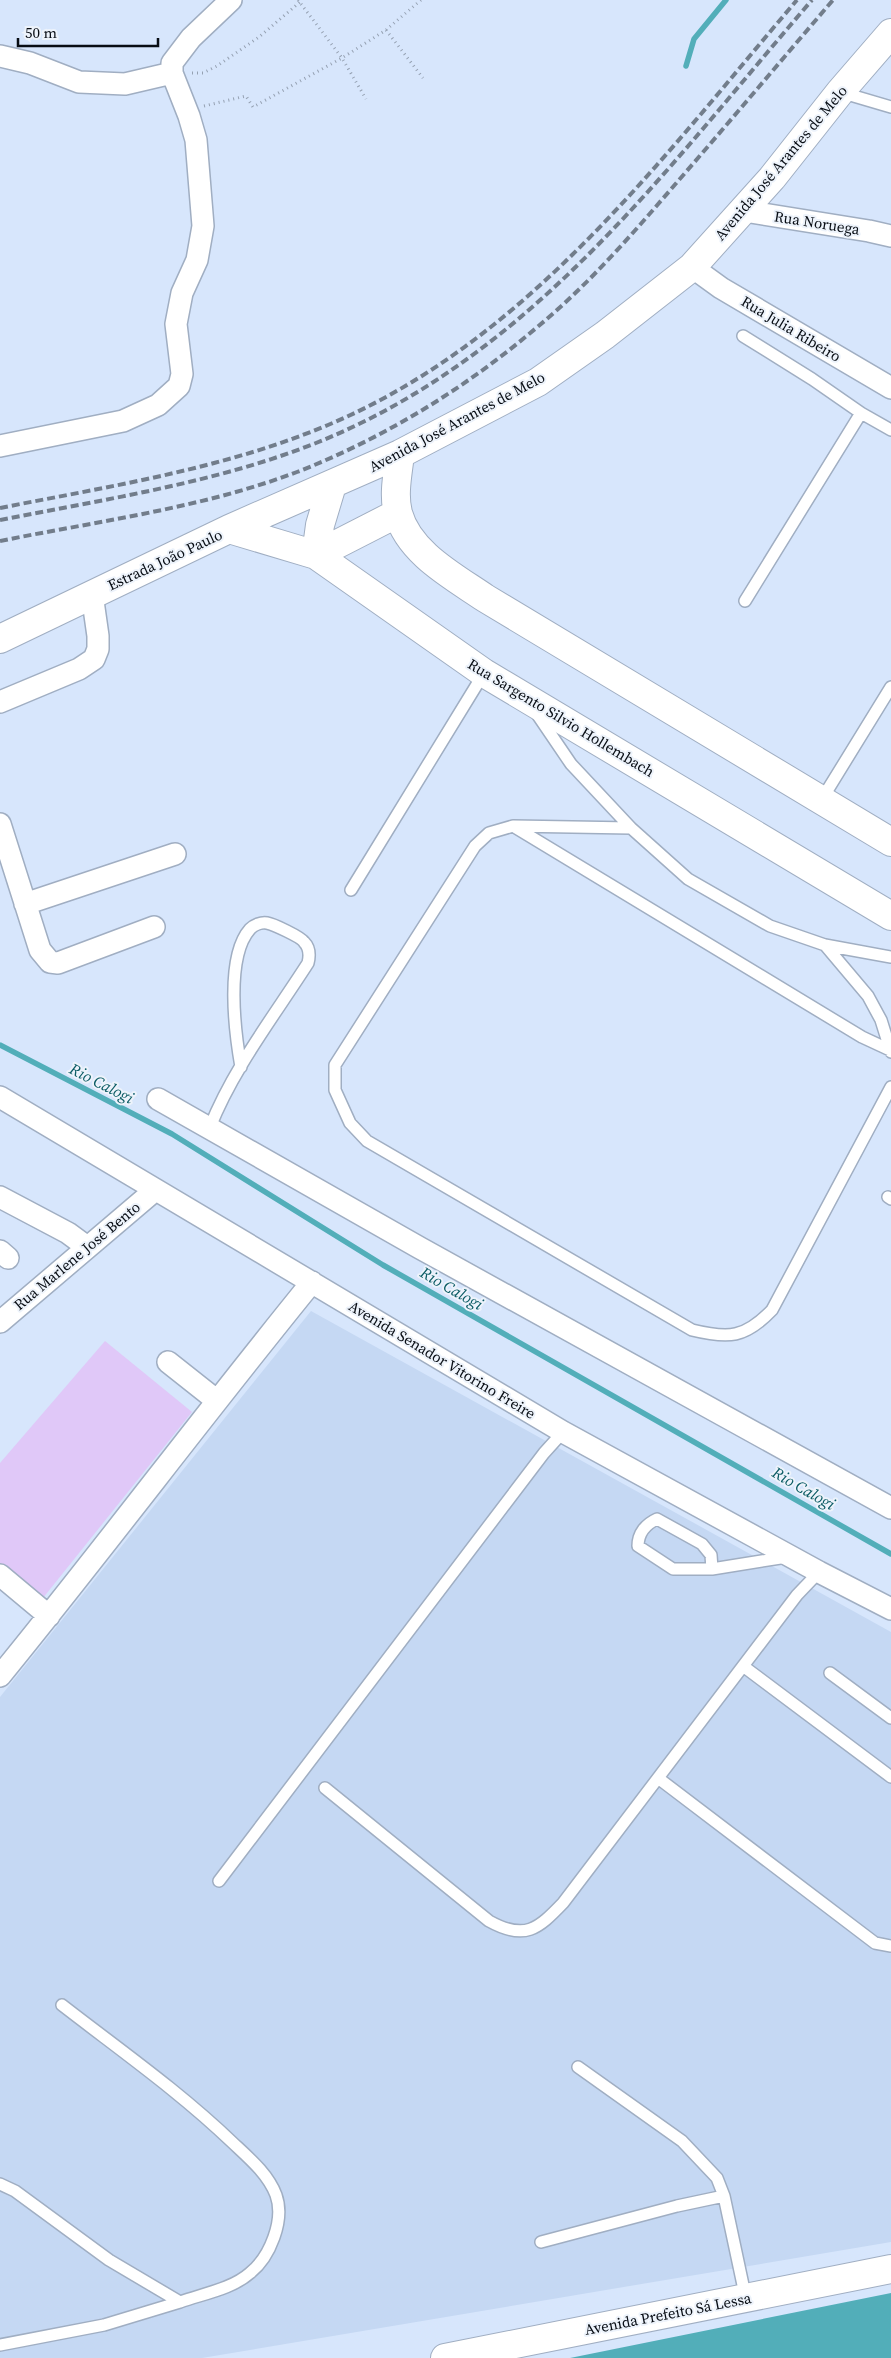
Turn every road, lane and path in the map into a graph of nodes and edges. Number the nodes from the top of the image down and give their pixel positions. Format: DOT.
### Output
graph roads {
  1 [pos="231,0"];
  2 [pos="421,0"];
  3 [pos="299,1"];
  4 [pos="386,30"];
  5 [pos="891,33"];
  6 [pos="0,56"];
  7 [pos="342,58"];
  8 [pos="172,73"];
  9 [pos="423,78"];
  10 [pos="840,92"];
  11 [pos="366,99"];
  12 [pos="891,107"];
  13 [pos="187,110"];
  14 [pos="744,211"];
  15 [pos="891,236"];
  16 [pos="692,266"];
  17 [pos="743,336"];
  18 [pos="891,388"];
  19 [pos="861,413"];
  20 [pos="891,430"];
  21 [pos="0,446"];
  22 [pos="400,454"];
  23 [pos="332,485"];
  24 [pos="398,513"];
  25 [pos="229,529"];
  26 [pos="316,555"];
  27 [pos="92,594"];
  28 [pos="745,601"];
  29 [pos="0,639"];
  30 [pos="484,673"];
  31 [pos="891,687"];
  32 [pos="526,698"];
  33 [pos="0,702"];
  34 [pos="822,799"];
  35 [pos="0,824"];
  36 [pos="513,826"];
  37 [pos="631,828"];
  38 [pos="891,842"];
  39 [pos="175,854"];
  40 [pos="351,890"];
  41 [pos="25,904"];
  42 [pos="891,916"];
  43 [pos="154,927"];
  44 [pos="825,945"];
  45 [pos="891,957"];
  46 [pos="890,1051"];
  47 [pos="241,1067"];
  48 [pos="891,1087"];
  49 [pos="0,1097"];
  50 [pos="158,1099"];
  51 [pos="210,1128"];
  52 [pos="154,1191"];
  53 [pos="0,1197"];
  54 [pos="87,1247"];
  55 [pos="312,1282"];
  56 [pos="0,1322"];
  57 [pos="168,1362"];
  58 [pos="216,1400"];
  59 [pos="563,1432"];
  60 [pos="891,1508"];
  61 [pos="790,1556"];
  62 [pos="712,1569"];
  63 [pos="819,1572"];
  64 [pos="0,1575"];
  65 [pos="891,1609"];
  66 [pos="49,1616"];
  67 [pos="743,1666"];
  68 [pos="830,1673"];
  69 [pos="0,1676"];
  70 [pos="891,1718"];
  71 [pos="891,1777"];
  72 [pos="658,1778"];
  73 [pos="325,1788"];
  74 [pos="219,1881"];
  75 [pos="891,1946"];
  76 [pos="62,2005"];
  77 [pos="578,2067"];
  78 [pos="0,2184"];
  79 [pos="724,2196"];
  80 [pos="541,2242"];
  81 [pos="891,2269"];
  82 [pos="746,2299"];
  83 [pos="180,2302"];
  84 [pos="0,2346"];
  85 [pos="445,2358"];
  1 -- 8 [label="street"];
  2 -- 4 [label="path"];
  3 -- 7 [label="path"];
  3 -- 8 [label="path"];
  4 -- 7 [label="path"];
  4 -- 9 [label="path"];
  5 -- 10 [label="main road, Avenida José Arantes de Melo"];
  6 -- 8 [label="street"];
  7 -- 11 [label="path"];
  7 -- 13 [label="path"];
  8 -- 13 [label="street"];
  10 -- 12 [label="lane"];
  10 -- 14 [label="main road, Avenida José Arantes de Melo"];
  13 -- 21 [label="street"];
  14 -- 15 [label="street, Rua Noruega"];
  14 -- 16 [label="main road, Avenida José Arantes de Melo"];
  16 -- 18 [label="street, Rua Julia Ribeiro"];
  16 -- 22 [label="main road, Avenida José Arantes de Melo"];
  17 -- 19 [label="lane"];
  19 -- 20 [label="lane"];
  19 -- 28 [label="lane"];
  22 -- 23 [label="main road, Avenida José Arantes de Melo"];
  22 -- 24 [label="main road"];
  23 -- 25 [label="main road, Estrada João Paulo"];
  23 -- 26 [label="main road"];
  24 -- 26 [label="main road"];
  24 -- 34 [label="main road"];
  25 -- 26 [label="main road, Rua Sargento Silvio Hollembach"];
  25 -- 27 [label="main road, Estrada João Paulo"];
  26 -- 30 [label="main road, Rua Sargento Silvio Hollembach"];
  27 -- 29 [label="main road, Estrada João Paulo"];
  27 -- 33 [label="street"];
  30 -- 32 [label="main road, Rua Sargento Silvio Hollembach"];
  30 -- 40 [label="lane"];
  31 -- 34 [label="lane"];
  32 -- 37 [label="lane"];
  32 -- 42 [label="main road, Rua Sargento Silvio Hollembach"];
  34 -- 38 [label="main road"];
  35 -- 41 [label="street"];
  36 -- 37 [label="lane"];
  36 -- 46 [label="lane"];
  36 -- 48 [label="lane"];
  37 -- 44 [label="lane"];
  39 -- 41 [label="street"];
  41 -- 43 [label="street"];
  44 -- 45 [label="lane"];
  44 -- 46 [label="lane"];
  47 -- 47 [label="lane"];
  47 -- 51 [label="lane"];
  49 -- 52 [label="street, Avenida Senador Vitorino Freire"];
  50 -- 51 [label="street"];
  51 -- 60 [label="street"];
  52 -- 54 [label="street, Rua Marlene José Bento"];
  52 -- 55 [label="street, Avenida Senador Vitorino Freire"];
  53 -- 54 [label="street"];
  54 -- 56 [label="street, Rua Marlene José Bento"];
  55 -- 58 [label="street"];
  55 -- 59 [label="street, Avenida Senador Vitorino Freire"];
  57 -- 58 [label="street"];
  58 -- 66 [label="street"];
  59 -- 61 [label="street, Avenida Senador Vitorino Freire"];
  59 -- 74 [label="lane"];
  61 -- 62 [label="lane"];
  61 -- 63 [label="street, Avenida Senador Vitorino Freire"];
  62 -- 62 [label="lane"];
  63 -- 65 [label="street, Avenida Senador Vitorino Freire"];
  63 -- 67 [label="lane"];
  64 -- 66 [label="street"];
  66 -- 69 [label="street"];
  67 -- 71 [label="lane"];
  67 -- 72 [label="lane"];
  68 -- 70 [label="lane"];
  72 -- 73 [label="lane"];
  72 -- 75 [label="lane"];
  76 -- 83 [label="lane"];
  77 -- 79 [label="lane"];
  78 -- 83 [label="lane"];
  79 -- 80 [label="lane"];
  79 -- 82 [label="lane"];
  81 -- 82 [label="main road, Avenida Prefeito Sá Lessa"];
  82 -- 85 [label="main road, Avenida Prefeito Sá Lessa"];
  83 -- 84 [label="lane"];
}
